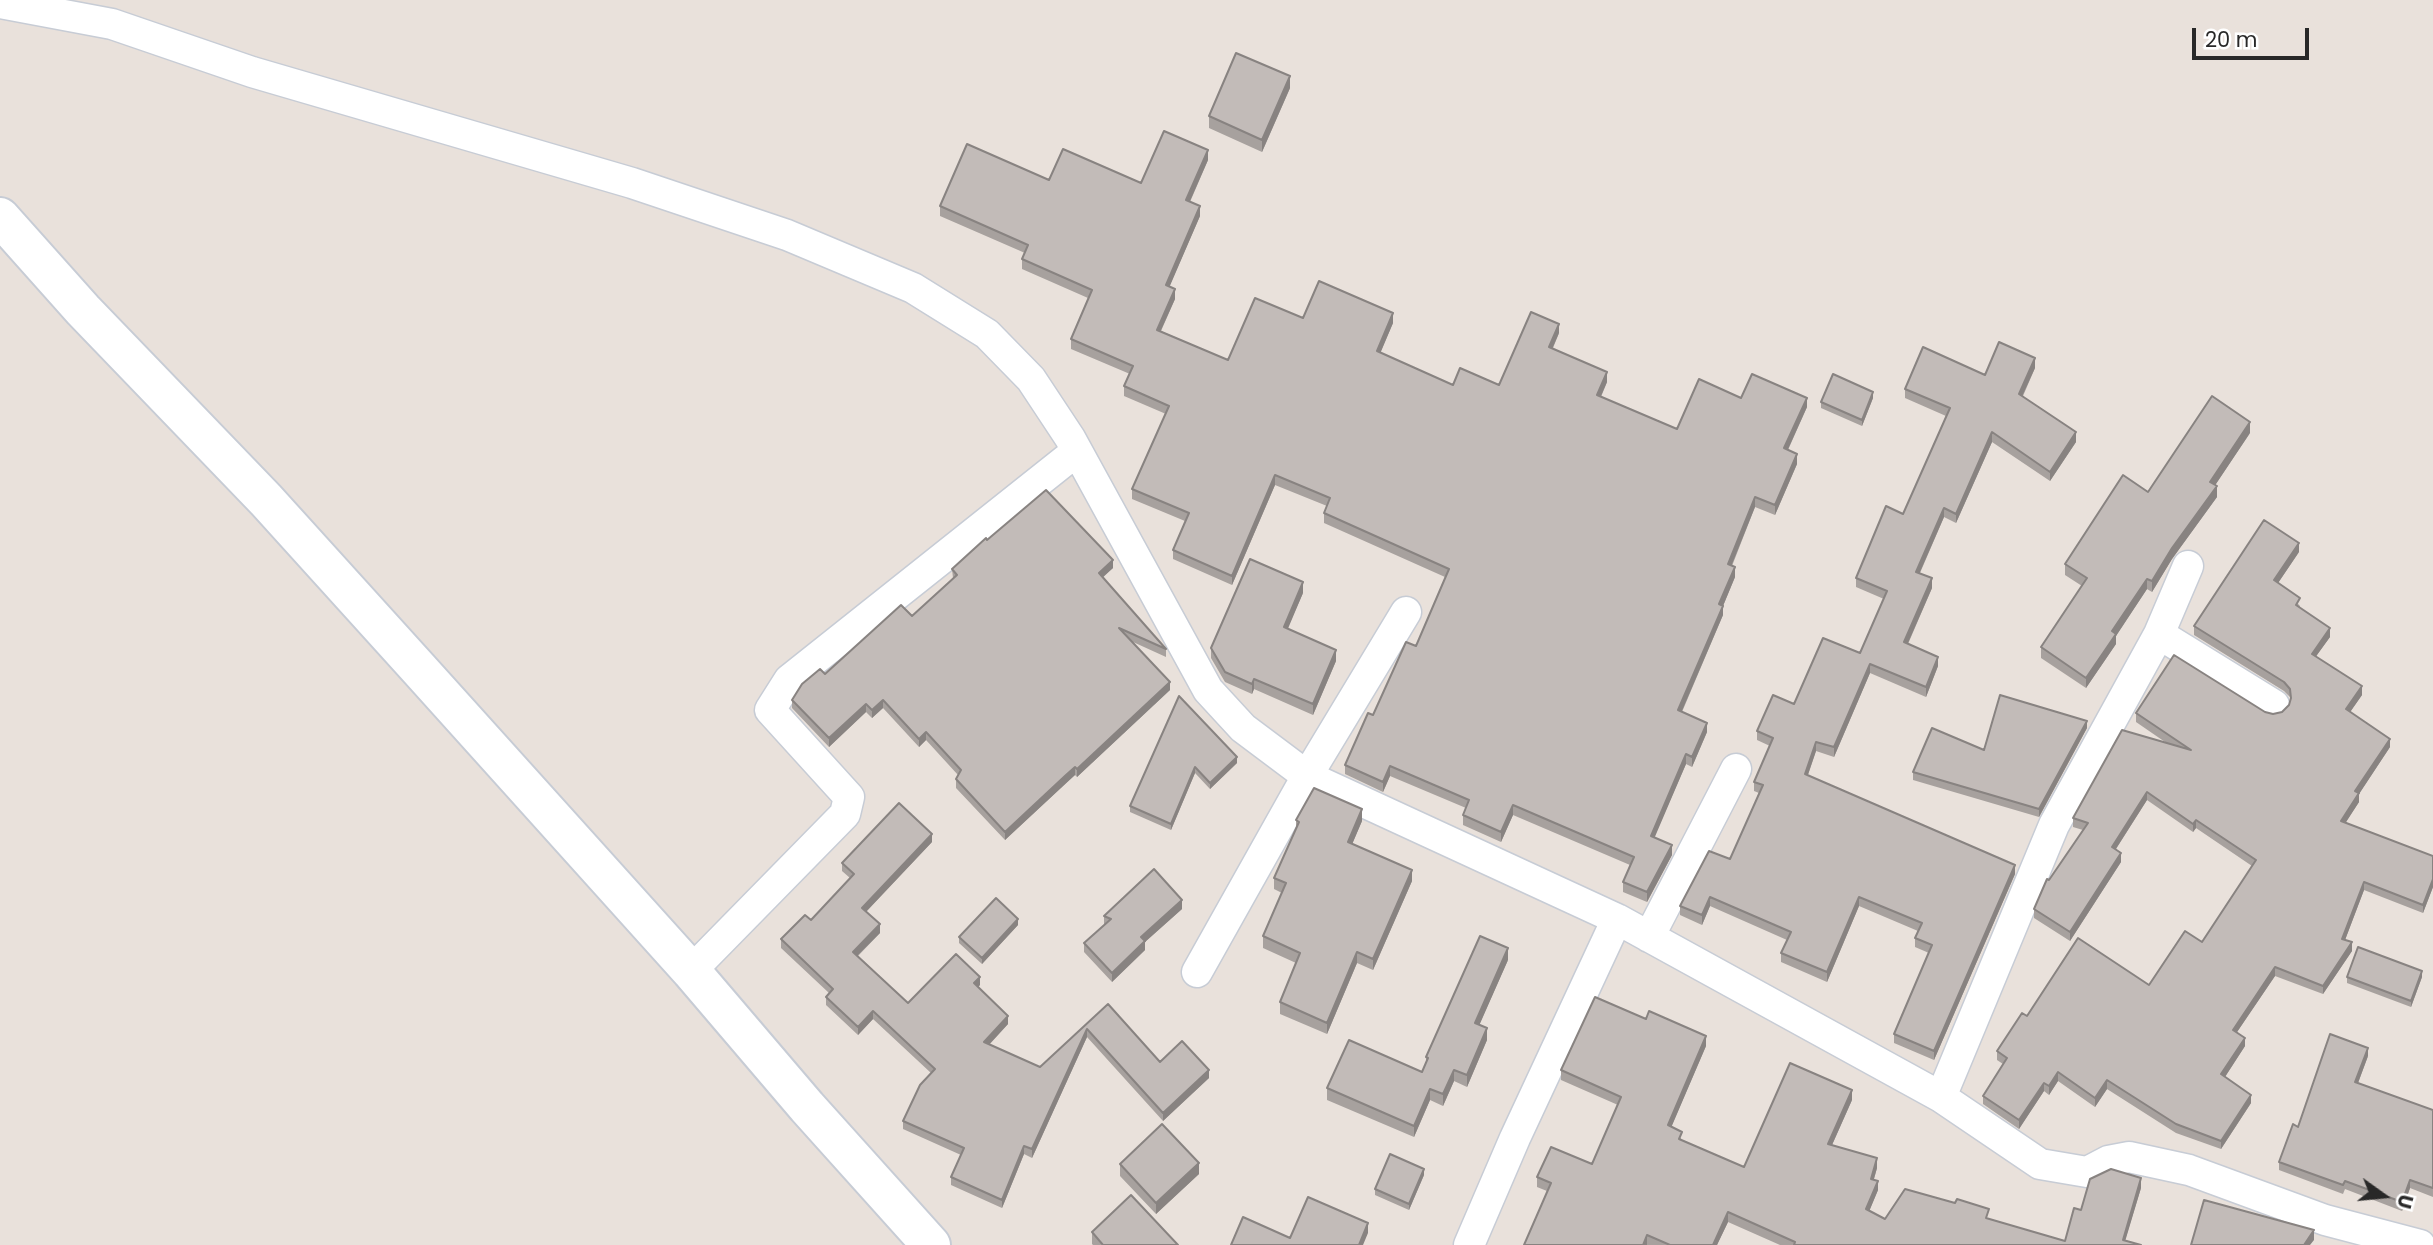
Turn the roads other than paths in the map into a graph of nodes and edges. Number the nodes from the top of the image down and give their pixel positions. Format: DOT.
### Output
graph roads {
  1 [pos="0,3"];
  2 [pos="0,217"];
  3 [pos="1077,450"];
  4 [pos="2188,566"];
  5 [pos="1406,612"];
  6 [pos="2159,634"];
  7 [pos="2274,705"];
  8 [pos="1736,769"];
  9 [pos="1307,776"];
  10 [pos="1617,919"];
  11 [pos="1649,937"];
  12 [pos="691,971"];
  13 [pos="1197,972"];
  14 [pos="1941,1097"];
  15 [pos="931,1245"];
  16 [pos="1469,1245"];
  17 [pos="2420,1245"];
  1 -- 3 [label="street"];
  2 -- 12 [label="main road"];
  3 -- 9 [label="street"];
  3 -- 12 [label="street"];
  4 -- 6 [label="street"];
  5 -- 9 [label="street"];
  6 -- 7 [label="street"];
  6 -- 14 [label="street"];
  8 -- 11 [label="street"];
  9 -- 10 [label="street"];
  9 -- 13 [label="street"];
  10 -- 11 [label="street"];
  10 -- 16 [label="street"];
  11 -- 14 [label="street"];
  12 -- 15 [label="main road"];
  14 -- 17 [label="street"];
}
